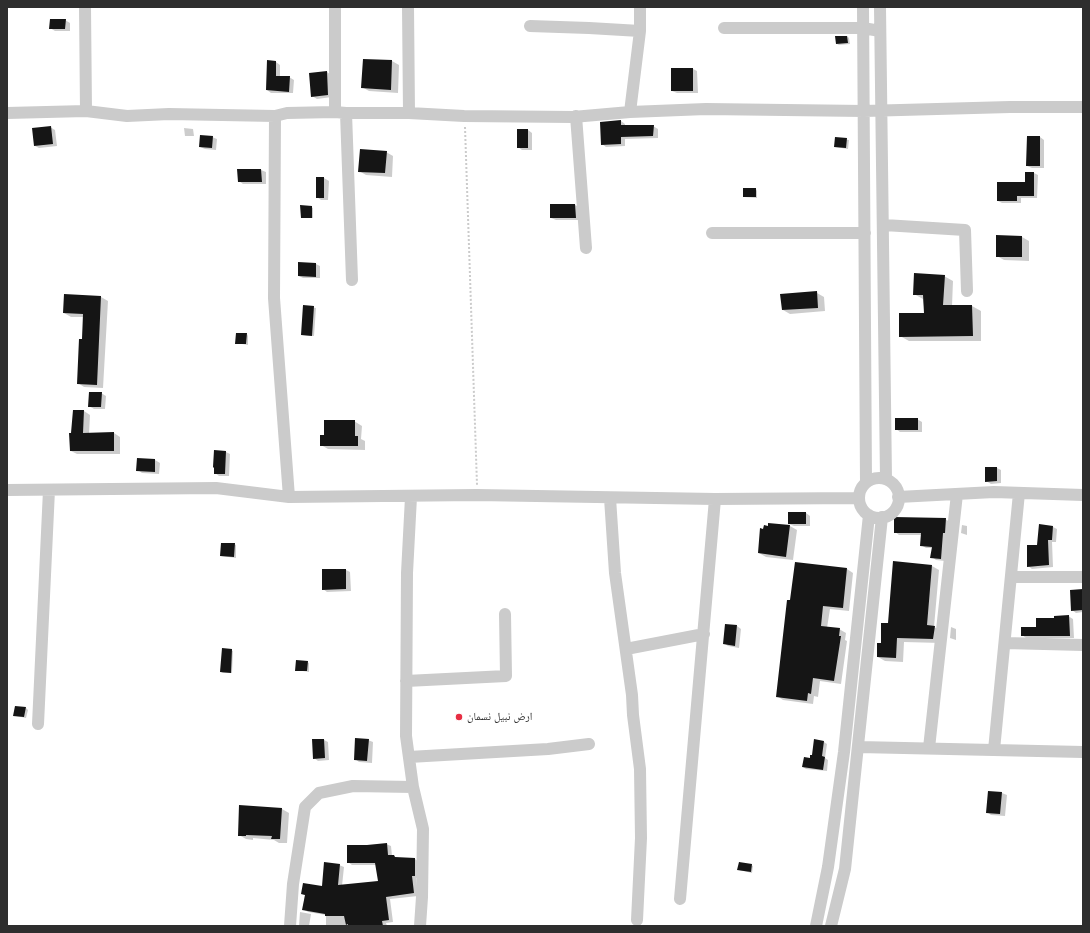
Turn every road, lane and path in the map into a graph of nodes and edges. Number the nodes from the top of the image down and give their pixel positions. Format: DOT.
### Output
graph roads {
  1 [pos="85,7"];
  2 [pos="335,7"];
  3 [pos="408,7"];
  4 [pos="640,7"];
  5 [pos="863,7"];
  6 [pos="880,7"];
  7 [pos="530,26"];
  8 [pos="724,28"];
  9 [pos="863,28"];
  10 [pos="880,31"];
  11 [pos="640,32"];
  12 [pos="1083,107"];
  13 [pos="882,110"];
  14 [pos="86,111"];
  15 [pos="864,111"];
  16 [pos="7,112"];
  17 [pos="630,112"];
  18 [pos="341,113"];
  19 [pos="409,113"];
  20 [pos="275,116"];
  21 [pos="464,116"];
  22 [pos="576,116"];
  23 [pos="884,225"];
  24 [pos="712,233"];
  25 [pos="864,233"];
  26 [pos="586,248"];
  27 [pos="352,280"];
  28 [pos="967,291"];
  29 [pos="886,479"];
  30 [pos="866,482"];
  31 [pos="7,490"];
  32 [pos="49,490"];
  33 [pos="1019,493"];
  34 [pos="957,494"];
  35 [pos="477,495"];
  36 [pos="1083,495"];
  37 [pos="289,497"];
  38 [pos="411,497"];
  39 [pos="898,497"];
  40 [pos="610,498"];
  41 [pos="859,498"];
  42 [pos="715,499"];
  43 [pos="869,515"];
  44 [pos="882,517"];
  45 [pos="1012,577"];
  46 [pos="1083,577"];
  47 [pos="505,614"];
  48 [pos="704,634"];
  49 [pos="1005,643"];
  50 [pos="1083,645"];
  51 [pos="626,649"];
  52 [pos="406,681"];
  53 [pos="38,724"];
  54 [pos="589,744"];
  55 [pos="859,747"];
  56 [pos="929,748"];
  57 [pos="994,750"];
  58 [pos="1083,752"];
  59 [pos="409,757"];
  60 [pos="413,787"];
  61 [pos="680,899"];
  62 [pos="637,920"];
  63 [pos="290,926"];
  64 [pos="420,926"];
  65 [pos="816,926"];
  66 [pos="831,926"];
  1 -- 14 [label="street"];
  2 -- 18 [label="street"];
  3 -- 19 [label="street"];
  4 -- 11 [label="street"];
  5 -- 9 [label="street"];
  6 -- 10 [label="street"];
  7 -- 11 [label="street"];
  8 -- 9 [label="street"];
  9 -- 10 [label="street"];
  9 -- 15 [label="street"];
  10 -- 13 [label="street"];
  11 -- 17 [label="street"];
  12 -- 13 [label="street"];
  13 -- 15 [label="street"];
  13 -- 23 [label="street"];
  14 -- 16 [label="street"];
  14 -- 20 [label="street"];
  15 -- 17 [label="street"];
  15 -- 25 [label="street"];
  17 -- 22 [label="street"];
  18 -- 19 [label="street"];
  18 -- 20 [label="street"];
  18 -- 27 [label="street"];
  19 -- 21 [label="street"];
  20 -- 37 [label="street"];
  21 -- 22 [label="street"];
  21 -- 35 [label="path"];
  22 -- 26 [label="street"];
  23 -- 28 [label="street"];
  23 -- 29 [label="street"];
  24 -- 25 [label="street"];
  25 -- 30 [label="street"];
  29 -- 30 [label="street"];
  29 -- 39 [label="street"];
  30 -- 41 [label="street"];
  31 -- 32 [label="street"];
  32 -- 37 [label="street"];
  32 -- 53 [label="street"];
  33 -- 34 [label="street"];
  33 -- 36 [label="street"];
  33 -- 45 [label="street"];
  34 -- 39 [label="street"];
  34 -- 56 [label="street"];
  35 -- 38 [label="street"];
  35 -- 40 [label="street"];
  37 -- 38 [label="street"];
  38 -- 52 [label="street"];
  39 -- 44 [label="street"];
  40 -- 42 [label="street"];
  40 -- 51 [label="street"];
  41 -- 42 [label="street"];
  41 -- 43 [label="street"];
  42 -- 48 [label="street"];
  43 -- 44 [label="street"];
  43 -- 65 [label="street"];
  44 -- 55 [label="street"];
  45 -- 46 [label="street"];
  45 -- 49 [label="street"];
  47 -- 52 [label="street"];
  48 -- 51 [label="street"];
  48 -- 61 [label="street"];
  49 -- 50 [label="street"];
  49 -- 57 [label="street"];
  51 -- 62 [label="street"];
  52 -- 59 [label="street"];
  54 -- 59 [label="street"];
  55 -- 56 [label="street"];
  55 -- 66 [label="street"];
  56 -- 57 [label="street"];
  57 -- 58 [label="street"];
  59 -- 60 [label="street"];
  60 -- 63 [label="street"];
  60 -- 64 [label="street"];
}
